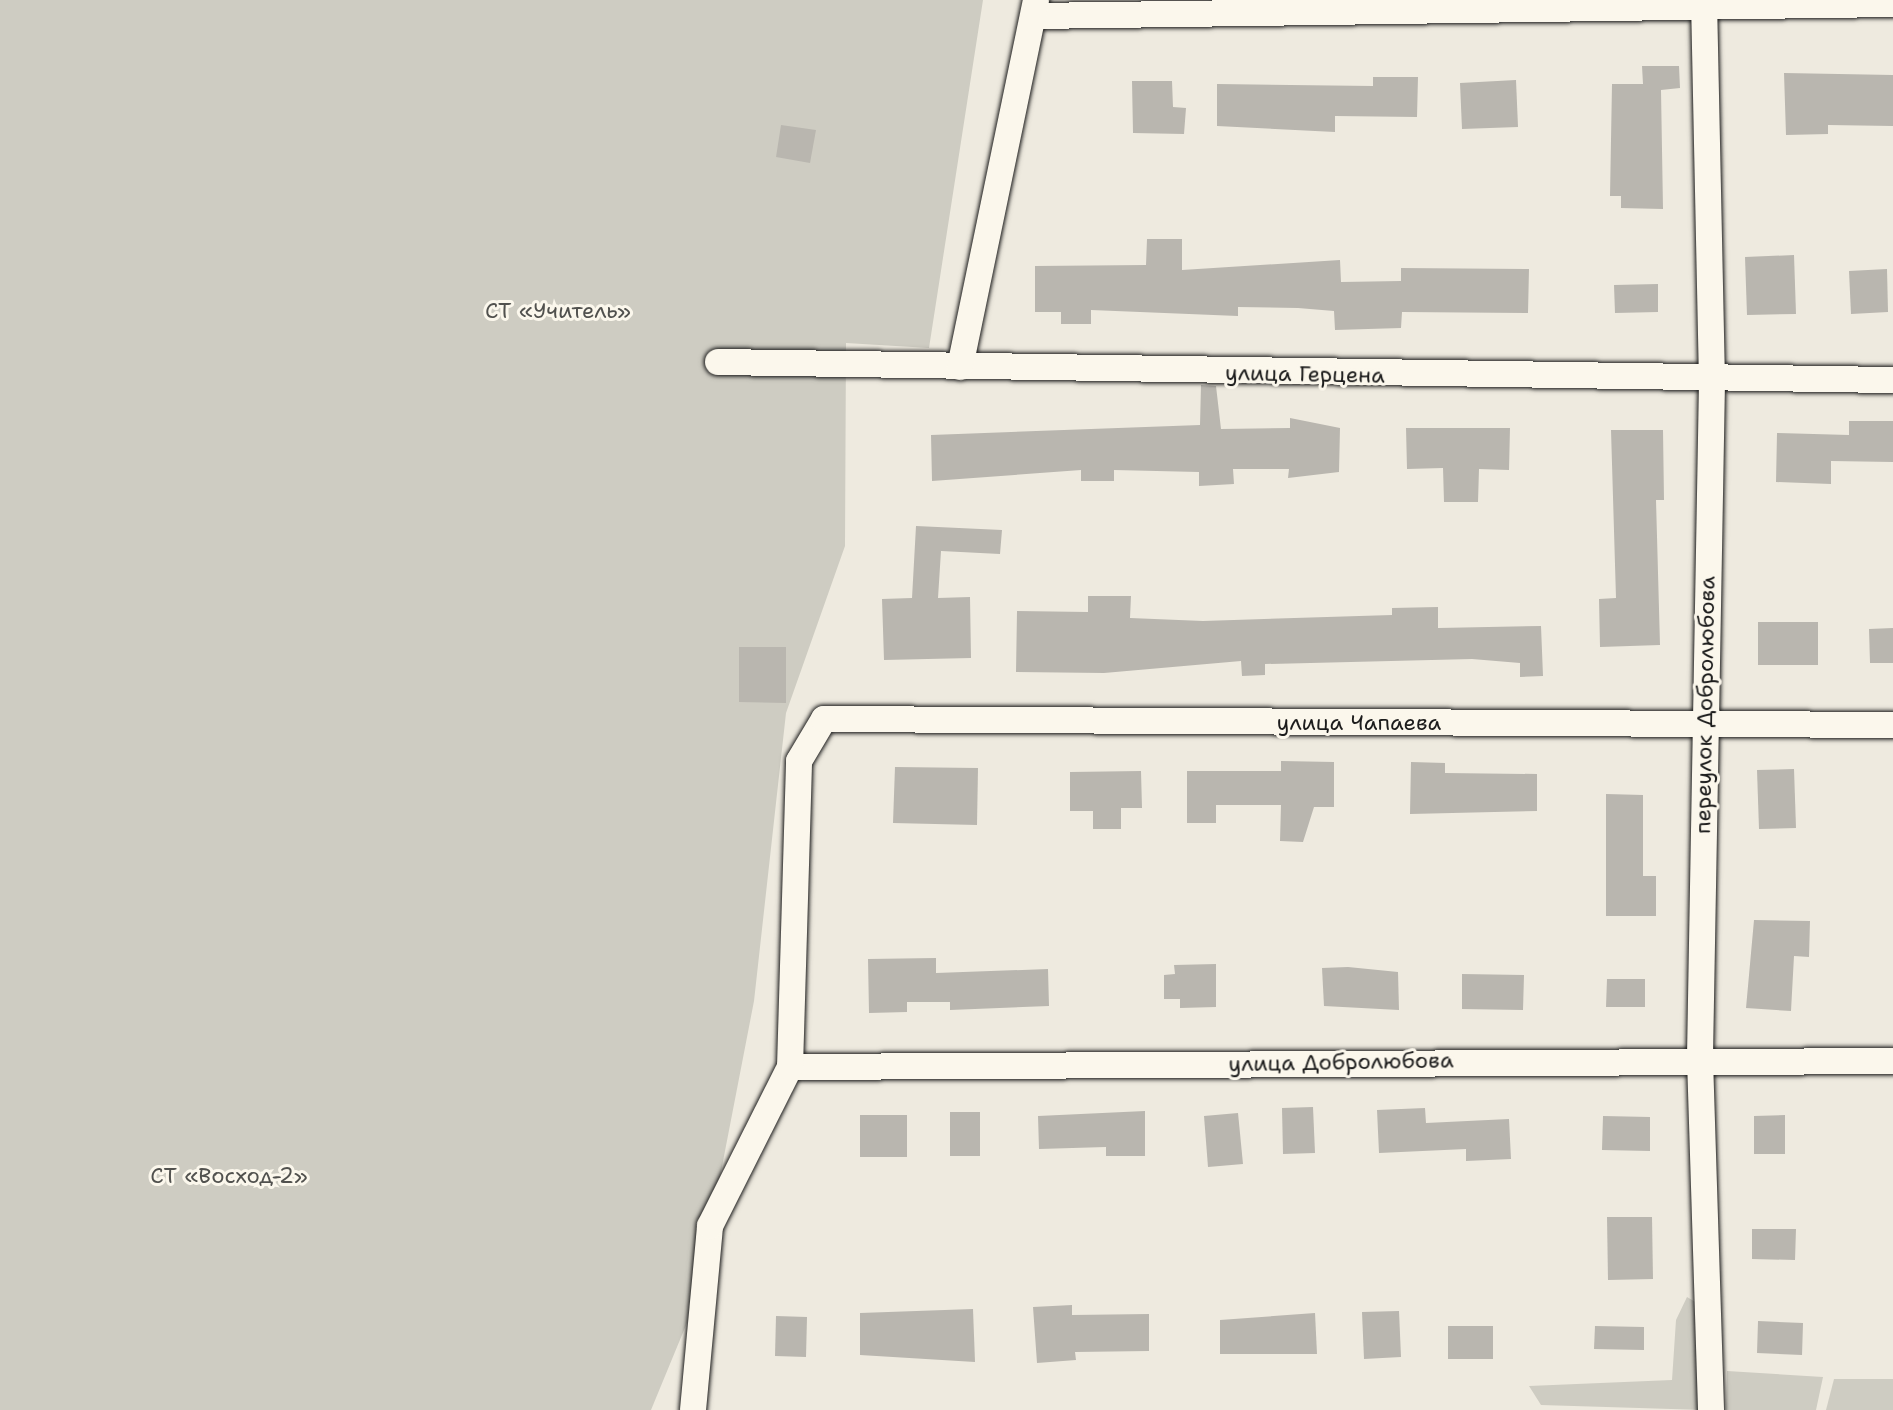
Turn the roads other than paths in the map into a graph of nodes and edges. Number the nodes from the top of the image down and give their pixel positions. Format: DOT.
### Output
graph roads {
  1 [pos="1704,2"];
  2 [pos="1893,4"];
  3 [pos="1035,8"];
  4 [pos="718,362"];
  5 [pos="960,367"];
  6 [pos="1893,380"];
  7 [pos="1712,382"];
  8 [pos="1704,725"];
  9 [pos="1893,725"];
  10 [pos="1700,1059"];
  11 [pos="1893,1061"];
  12 [pos="790,1067"];
  13 [pos="693,1410"];
  14 [pos="1711,1410"];
  1 -- 2 [label="street"];
  1 -- 3 [label="street"];
  1 -- 7 [label="street, переулок Добролюбова"];
  3 -- 5 [label="street"];
  4 -- 5 [label="street, улица Герцена"];
  5 -- 7 [label="street, улица Герцена"];
  6 -- 7 [label="street, улица Герцена"];
  7 -- 8 [label="street, переулок Добролюбова"];
  8 -- 9 [label="street, улица Чапаева"];
  8 -- 10 [label="street, переулок Добролюбова"];
  8 -- 12 [label="street, улица Чапаева"];
  10 -- 11 [label="street, улица Добролюбова"];
  10 -- 12 [label="street, улица Добролюбова"];
  10 -- 14 [label="street, переулок Добролюбова"];
  12 -- 13 [label="street"];
}
